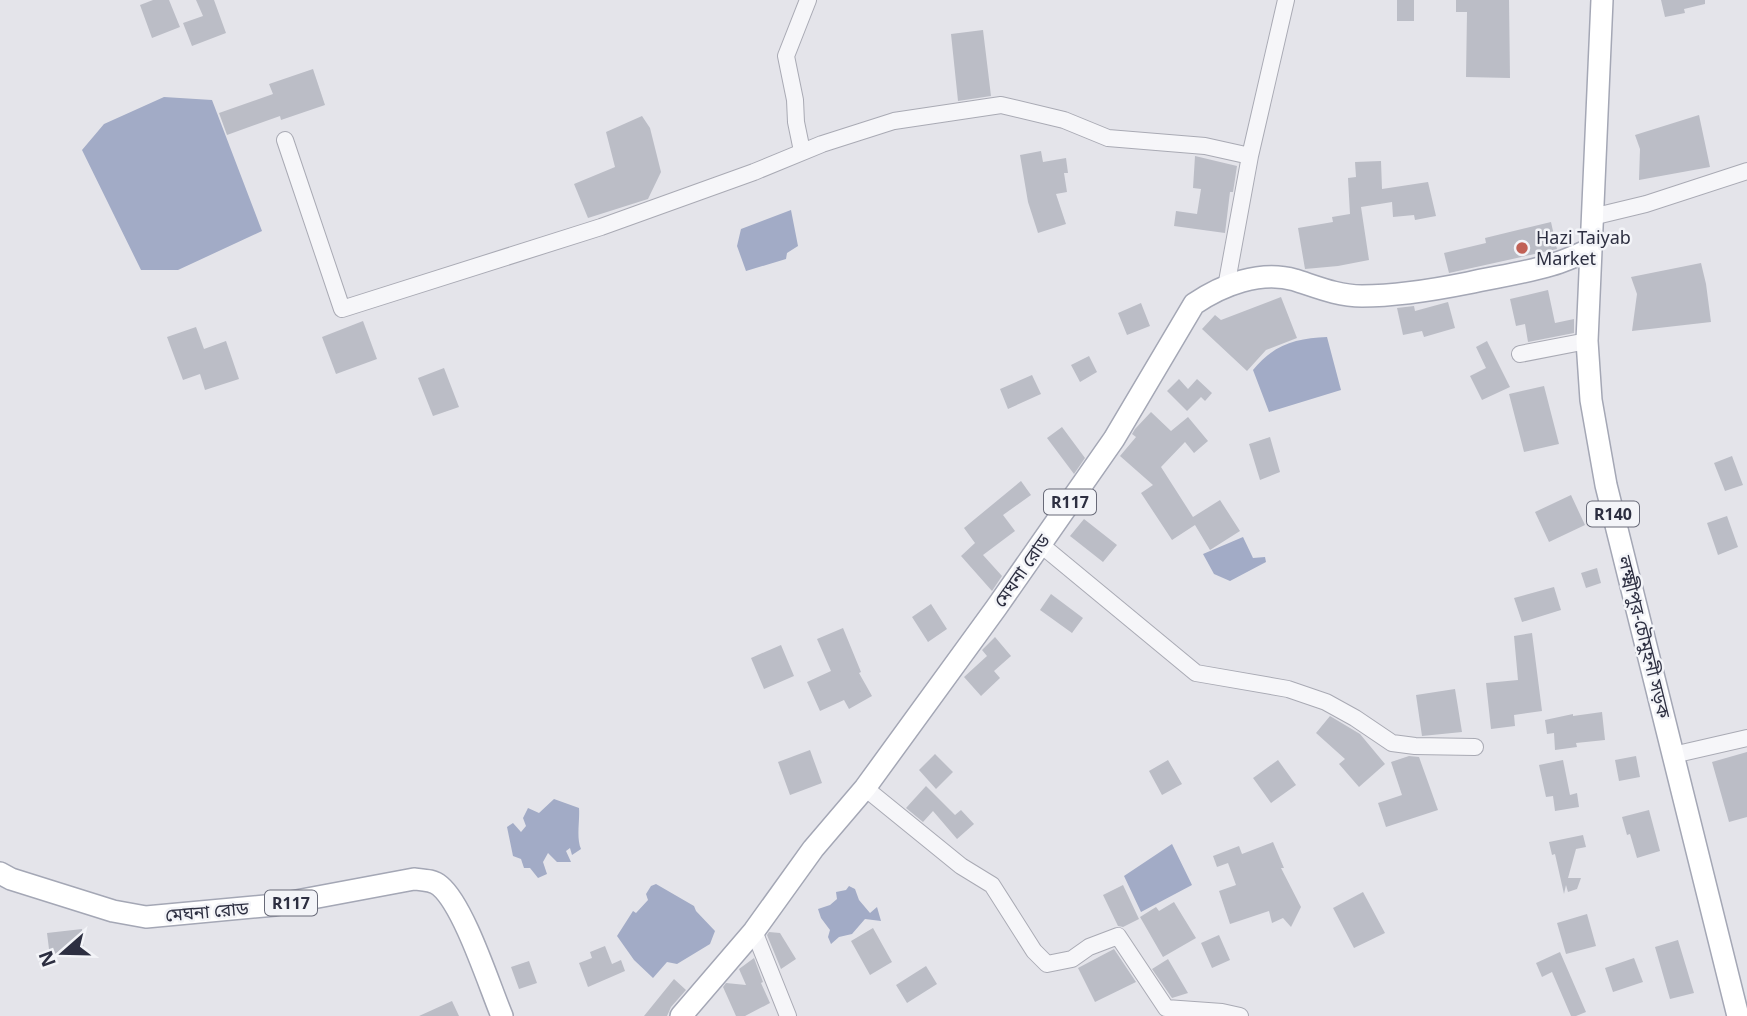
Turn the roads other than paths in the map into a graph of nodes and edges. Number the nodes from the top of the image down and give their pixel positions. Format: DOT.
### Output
graph roads {
  1 [pos="808,0"];
  2 [pos="1286,0"];
  3 [pos="1602,0"];
  4 [pos="285,140"];
  5 [pos="803,151"];
  6 [pos="1250,156"];
  7 [pos="1747,171"];
  8 [pos="1592,217"];
  9 [pos="1591,249"];
  10 [pos="1226,287"];
  11 [pos="1587,341"];
  12 [pos="1520,354"];
  13 [pos="1040,544"];
  14 [pos="1747,738"];
  15 [pos="1475,747"];
  16 [pos="1673,755"];
  17 [pos="865,788"];
  18 [pos="0,873"];
  19 [pos="754,931"];
  20 [pos="502,1016"];
  21 [pos="681,1016"];
  22 [pos="788,1016"];
  23 [pos="1240,1016"];
  24 [pos="1738,1016"];
  1 -- 5 [label="street"];
  2 -- 6 [label="street"];
  3 -- 8 [label="main road, লক্ষ্মীপুর-চৌমুহনী সড়ক / R140"];
  4 -- 5 [label="street"];
  5 -- 6 [label="street"];
  6 -- 10 [label="street"];
  7 -- 8 [label="street"];
  8 -- 9 [label="main road, লক্ষ্মীপুর-চৌমুহনী সড়ক / R140"];
  9 -- 10 [label="main road, মেঘনা রোড / R117"];
  9 -- 11 [label="main road, লক্ষ্মীপুর-চৌমুহনী সড়ক / R140"];
  10 -- 13 [label="main road, মেঘনা রোড / R117"];
  11 -- 12 [label="street"];
  11 -- 16 [label="main road, লক্ষ্মীপুর-চৌমুহনী সড়ক / R140"];
  13 -- 15 [label="street"];
  13 -- 17 [label="main road, মেঘনা রোড / R117"];
  14 -- 16 [label="street"];
  16 -- 24 [label="main road, লক্ষ্মীপুর-চৌমুহনী সড়ক / R140"];
  17 -- 19 [label="main road, মেঘনা রোড / R117"];
  17 -- 23 [label="street"];
  18 -- 20 [label="main road, মেঘনা রোড / R117"];
  19 -- 21 [label="main road, মেঘনা রোড / R117"];
  19 -- 22 [label="street"];
}
